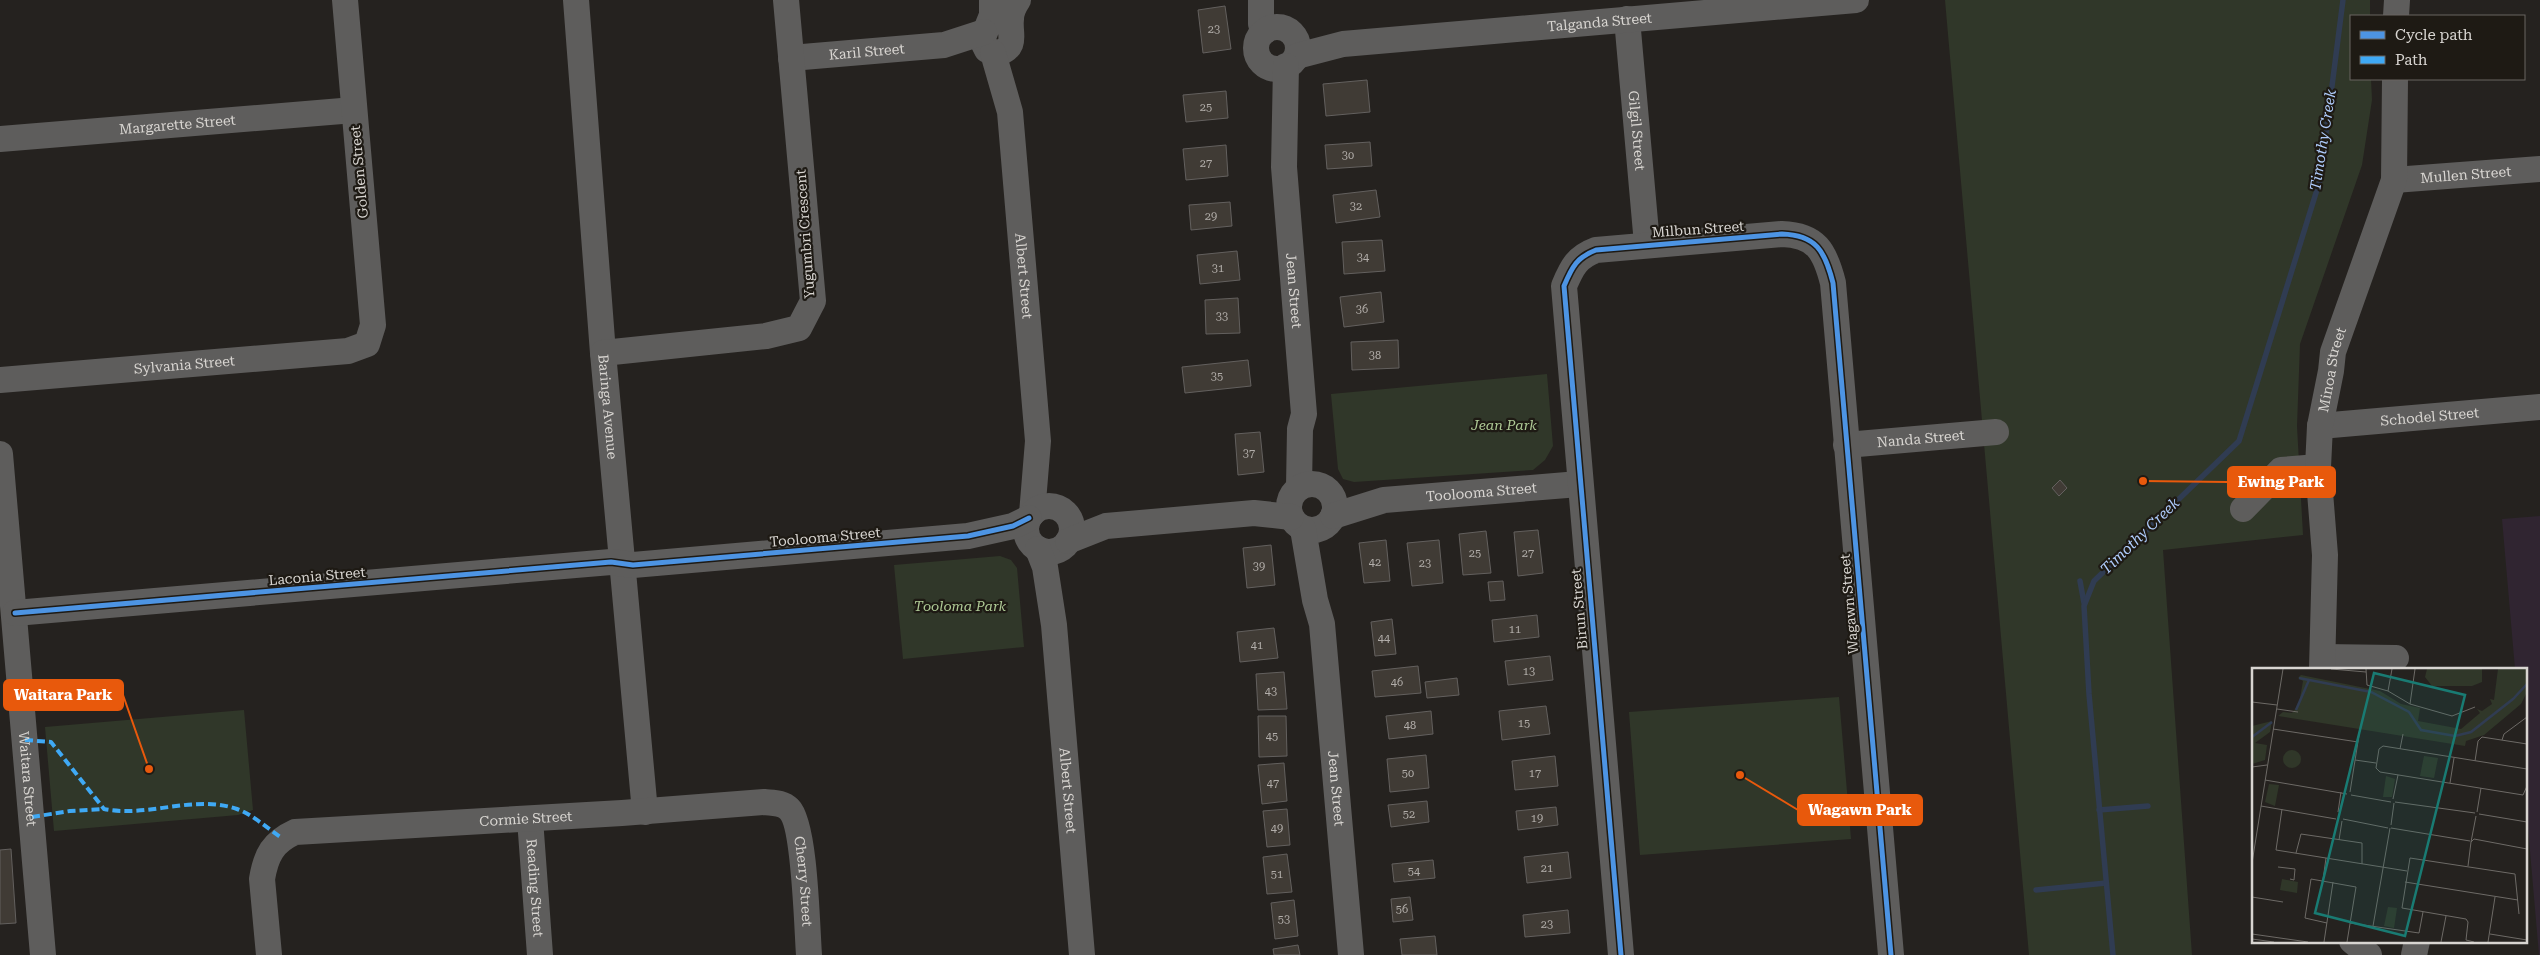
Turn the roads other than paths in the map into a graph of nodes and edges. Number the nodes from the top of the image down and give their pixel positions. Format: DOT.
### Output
graph roads {
  1 [pos="345,0"];
  2 [pos="576,0"];
  3 [pos="786,0"];
  4 [pos="992,0"];
  5 [pos="1018,0"];
  6 [pos="1261,0"];
  7 [pos="1277,0"];
  8 [pos="1856,0"];
  9 [pos="2396,0"];
  10 [pos="1809,2"];
  11 [pos="2396,15"];
  12 [pos="1627,18"];
  13 [pos="993,44"];
  14 [pos="1283,48"];
  15 [pos="791,58"];
  16 [pos="2395,80"];
  17 [pos="354,110"];
  18 [pos="0,139"];
  19 [pos="2540,169"];
  20 [pos="2394,180"];
  21 [pos="1648,244"];
  22 [pos="1822,252"];
  23 [pos="1574,263"];
  24 [pos="367,344"];
  25 [pos="603,353"];
  26 [pos="0,380"];
  27 [pos="2540,407"];
  28 [pos="2320,426"];
  29 [pos="1996,432"];
  30 [pos="1038,441"];
  31 [pos="1846,445"];
  32 [pos="0,454"];
  33 [pos="2318,467"];
  34 [pos="1579,484"];
  35 [pos="1312,507"];
  36 [pos="2243,509"];
  37 [pos="1063,512"];
  38 [pos="1106,526"];
  39 [pos="1043,535"];
  40 [pos="622,563"];
  41 [pos="15,614"];
  42 [pos="2396,658"];
  43 [pos="2322,663"];
  44 [pos="790,810"];
  45 [pos="645,812"];
  46 [pos="530,819"];
  47 [pos="2353,942"];
  48 [pos="2417,942"];
  49 [pos="43,955"];
  50 [pos="270,955"];
  51 [pos="540,955"];
  52 [pos="810,955"];
  53 [pos="1082,955"];
  54 [pos="1351,955"];
  55 [pos="1621,955"];
  56 [pos="1891,955"];
  57 [pos="2369,955"];
  58 [pos="2414,955"];
  1 -- 17 [label="street, Golden Street"];
  2 -- 25 [label="street, Baringa Avenue"];
  3 -- 15 [label="street, Yugumbri Crescent"];
  4 -- 13 [label="street"];
  5 -- 13 [label="street, Albert Street"];
  6 -- 14 [label="street, Jean Street"];
  7 -- 14 [label="street, Jean Street"];
  8 -- 10 [label="street, Talganda Street"];
  9 -- 11 [label="street"];
  10 -- 12 [label="street, Talganda Street"];
  12 -- 14 [label="street, Talganda Street"];
  12 -- 21 [label="street, Gilgil Street"];
  13 -- 15 [label="street, Karil Street"];
  13 -- 30 [label="street, Albert Street"];
  14 -- 35 [label="street, Jean Street"];
  15 -- 25 [label="street, Yugumbri Crescent"];
  16 -- 20 [label="street, Minoa Street"];
  17 -- 18 [label="street, Margarette Street"];
  17 -- 24 [label="street, Golden Street"];
  19 -- 20 [label="street, Mullen Street"];
  20 -- 28 [label="street, Minoa Street"];
  21 -- 22 [label="street, Milbun Street"];
  21 -- 23 [label="street, Milbun Street"];
  22 -- 31 [label="street, Wagawn Street"];
  23 -- 34 [label="street, Birun Street"];
  24 -- 26 [label="street, Sylvania Street"];
  25 -- 40 [label="street, Baringa Avenue"];
  27 -- 28 [label="street, Schodel Street"];
  28 -- 33 [label="street, Minoa Street"];
  29 -- 31 [label="street, Nanda Street"];
  30 -- 37 [label="street, Albert Street"];
  30 -- 39 [label="street, Albert Street"];
  31 -- 56 [label="street, Wagawn Street"];
  32 -- 41 [label="street, Waitara Street"];
  33 -- 36 [label="street"];
  33 -- 43 [label="street, Minoa Street"];
  34 -- 35 [label="street, Toolooma Street"];
  34 -- 55 [label="street, Birun Street"];
  35 -- 38 [label="street, Toolooma Street"];
  35 -- 54 [label="street, Jean Street"];
  37 -- 38 [label="street, Toolooma Street"];
  37 -- 39 [label="street, Albert Street"];
  37 -- 39 [label="street"];
  38 -- 39 [label="street, Toolooma Street"];
  39 -- 40 [label="street, Toolooma Street"];
  39 -- 53 [label="street, Albert Street"];
  40 -- 41 [label="street, Laconia Street"];
  40 -- 45 [label="street, Baringa Avenue"];
  41 -- 49 [label="street, Waitara Street"];
  42 -- 43 [label="street"];
  44 -- 45 [label="street, Cormie Street"];
  44 -- 52 [label="street, Cherry Street"];
  45 -- 46 [label="street, Cormie Street"];
  46 -- 50 [label="street, Cormie Street"];
  46 -- 51 [label="street, Reading Street"];
  47 -- 57 [label="street"];
  48 -- 58 [label="street"];
}
